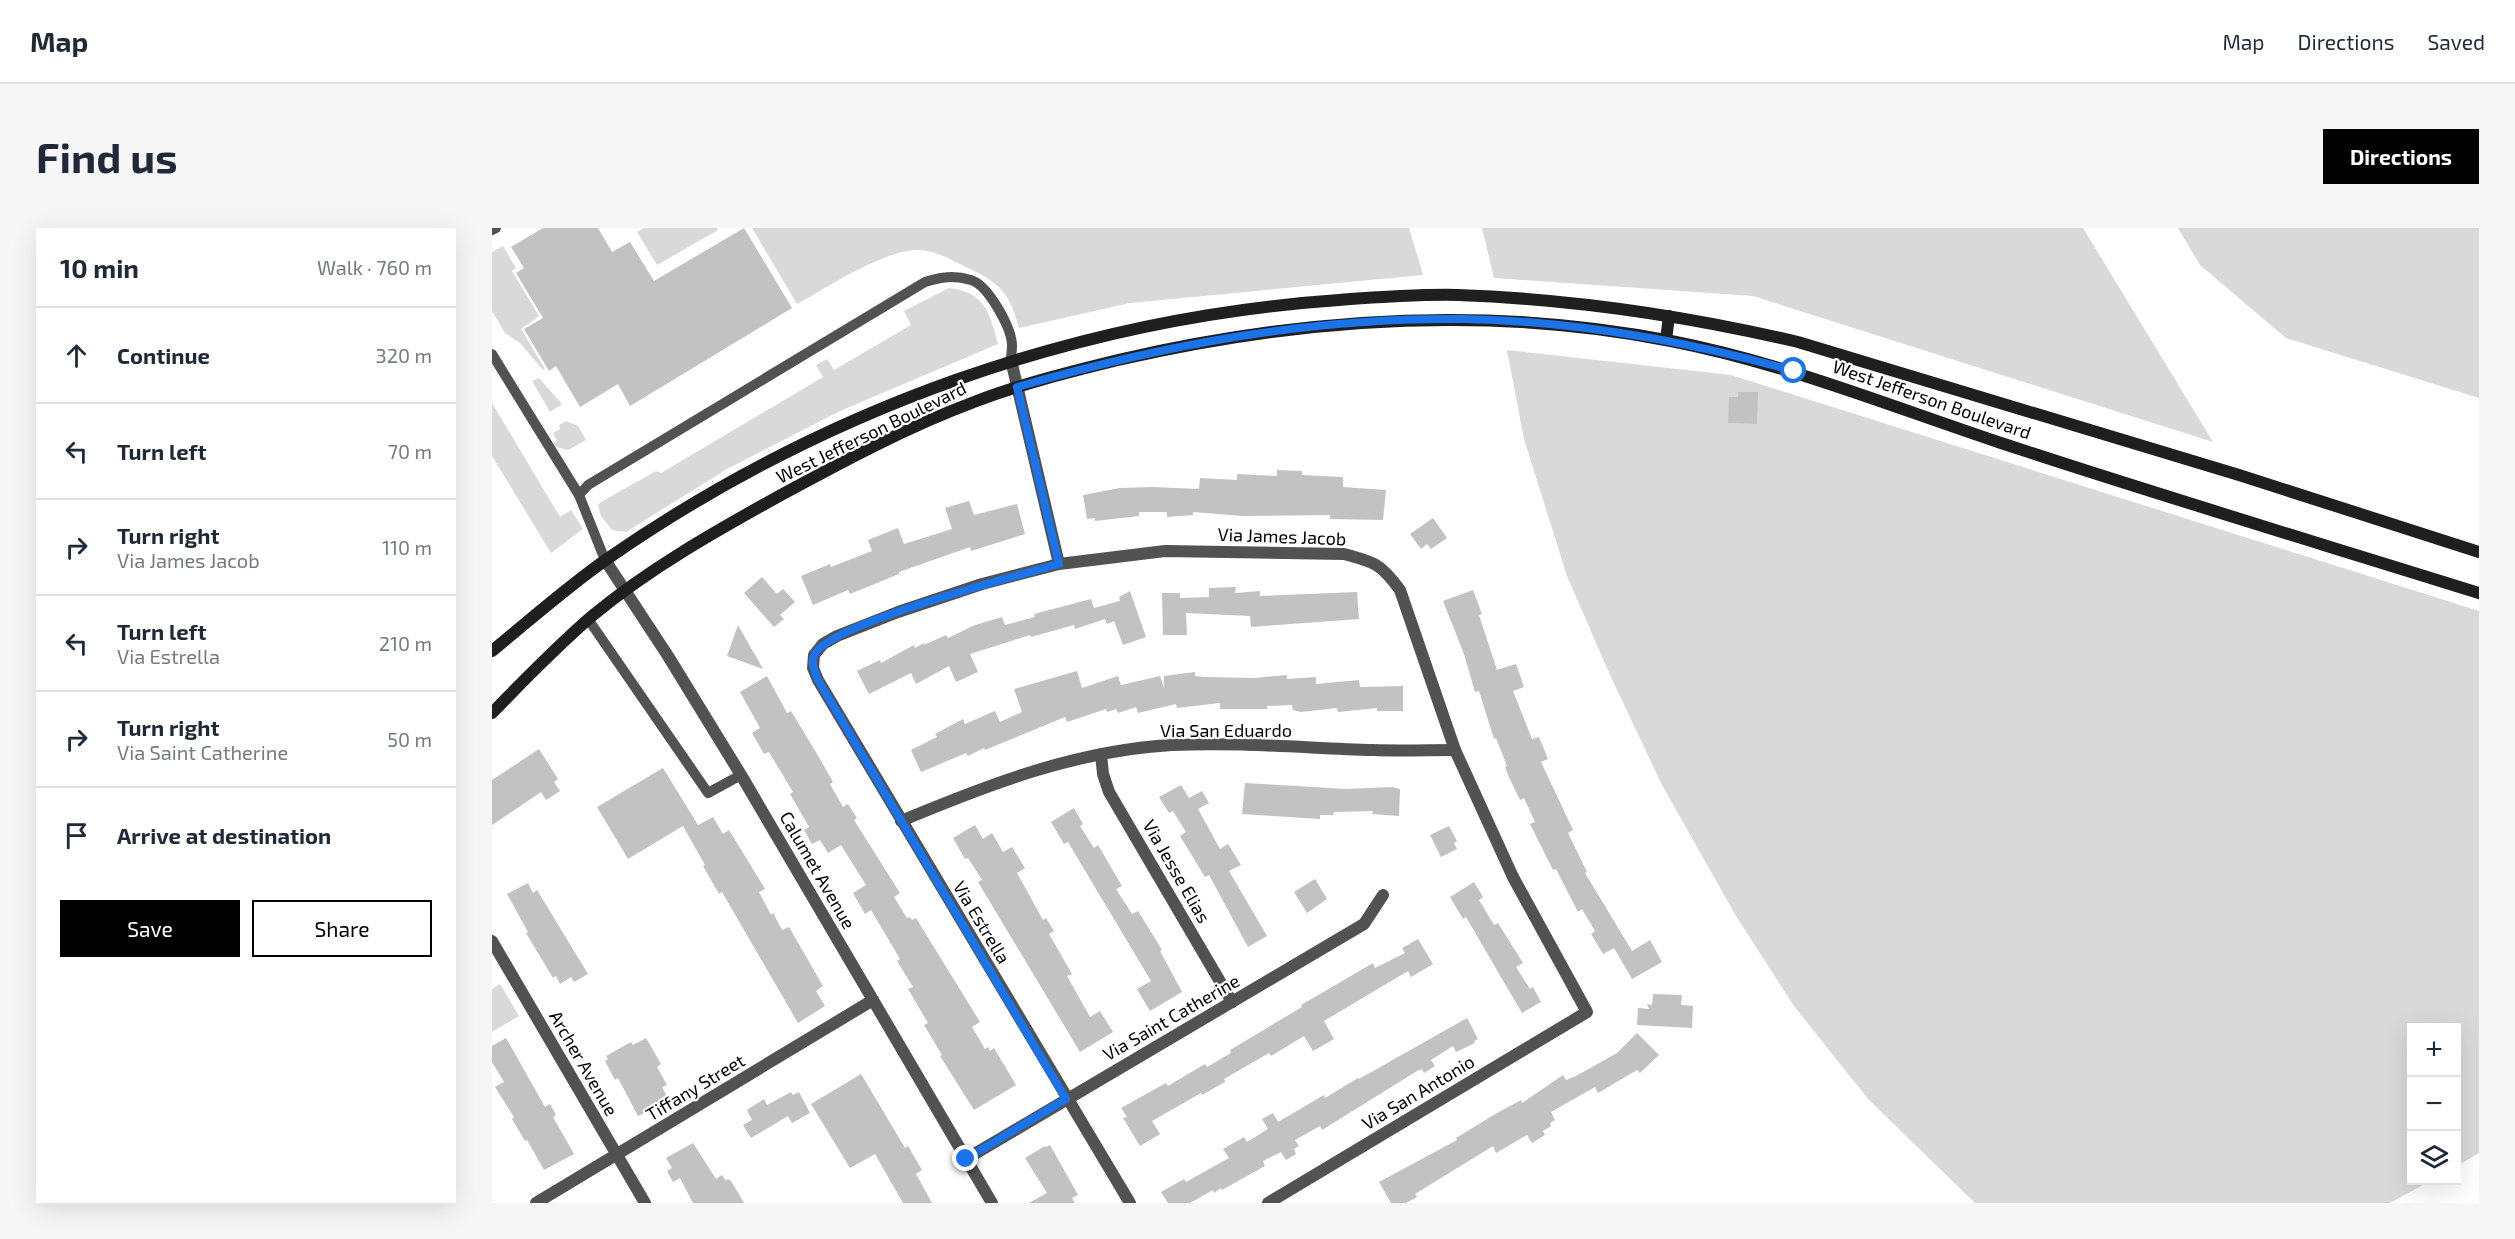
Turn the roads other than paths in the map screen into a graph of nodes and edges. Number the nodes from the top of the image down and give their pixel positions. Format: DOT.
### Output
graph roads {
  1 [pos="496,228"];
  2 [pos="492,230"];
  3 [pos="1669,316"];
  4 [pos="1666,340"];
  5 [pos="492,354"];
  6 [pos="1011,360"];
  7 [pos="1017,387"];
  8 [pos="579,495"];
  9 [pos="2479,552"];
  10 [pos="605,560"];
  11 [pos="1059,564"];
  12 [pos="624,591"];
  13 [pos="2479,593"];
  14 [pos="588,619"];
  15 [pos="492,651"];
  16 [pos="814,655"];
  17 [pos="492,713"];
  18 [pos="1455,750"];
  19 [pos="1101,754"];
  20 [pos="741,775"];
  21 [pos="901,821"];
  22 [pos="1383,894"];
  23 [pos="492,940"];
  24 [pos="873,1000"];
  25 [pos="1232,1002"];
  26 [pos="1587,1012"];
  27 [pos="1066,1099"];
  28 [pos="617,1155"];
  29 [pos="966,1159"];
  30 [pos="536,1203"];
  31 [pos="645,1203"];
  32 [pos="992,1203"];
  33 [pos="1130,1203"];
  34 [pos="1268,1203"];
  1 -- 2 [label="lane"];
  3 -- 4 [label="main road"];
  3 -- 6 [label="main road, West Jefferson Boulevard"];
  3 -- 9 [label="main road, West Jefferson Boulevard"];
  4 -- 7 [label="main road, West Jefferson Boulevard"];
  4 -- 13 [label="main road, West Jefferson Boulevard"];
  5 -- 8 [label="lane"];
  6 -- 7 [label="street"];
  6 -- 8 [label="lane"];
  6 -- 10 [label="main road, West Jefferson Boulevard"];
  7 -- 11 [label="street"];
  7 -- 12 [label="main road, West Jefferson Boulevard"];
  8 -- 10 [label="lane"];
  10 -- 12 [label="street, Calumet Avenue"];
  10 -- 15 [label="main road, West Jefferson Boulevard"];
  11 -- 16 [label="street, Via James Jacob"];
  11 -- 18 [label="street, Via James Jacob"];
  12 -- 14 [label="main road, West Jefferson Boulevard"];
  12 -- 20 [label="street, Calumet Avenue"];
  14 -- 17 [label="main road, West Jefferson Boulevard"];
  14 -- 20 [label="lane"];
  16 -- 21 [label="street, Via Estrella"];
  18 -- 19 [label="street, Via San Eduardo"];
  18 -- 26 [label="street, Via James Jacob"];
  19 -- 21 [label="street, Via San Eduardo"];
  19 -- 25 [label="street, Via Jesse Elias"];
  20 -- 24 [label="street, Calumet Avenue"];
  21 -- 27 [label="street, Via Estrella"];
  22 -- 25 [label="street, Via Saint Catherine"];
  23 -- 28 [label="street, Archer Avenue"];
  24 -- 28 [label="street, Tiffany Street"];
  24 -- 29 [label="street, Calumet Avenue"];
  25 -- 27 [label="street, Via Saint Catherine"];
  26 -- 34 [label="street, Via San Antonio"];
  27 -- 29 [label="street, Via Saint Catherine"];
  27 -- 33 [label="street, Via Estrella"];
  28 -- 30 [label="street, Tiffany Street"];
  28 -- 31 [label="street, Archer Avenue"];
  29 -- 32 [label="street, Calumet Avenue"];
}
